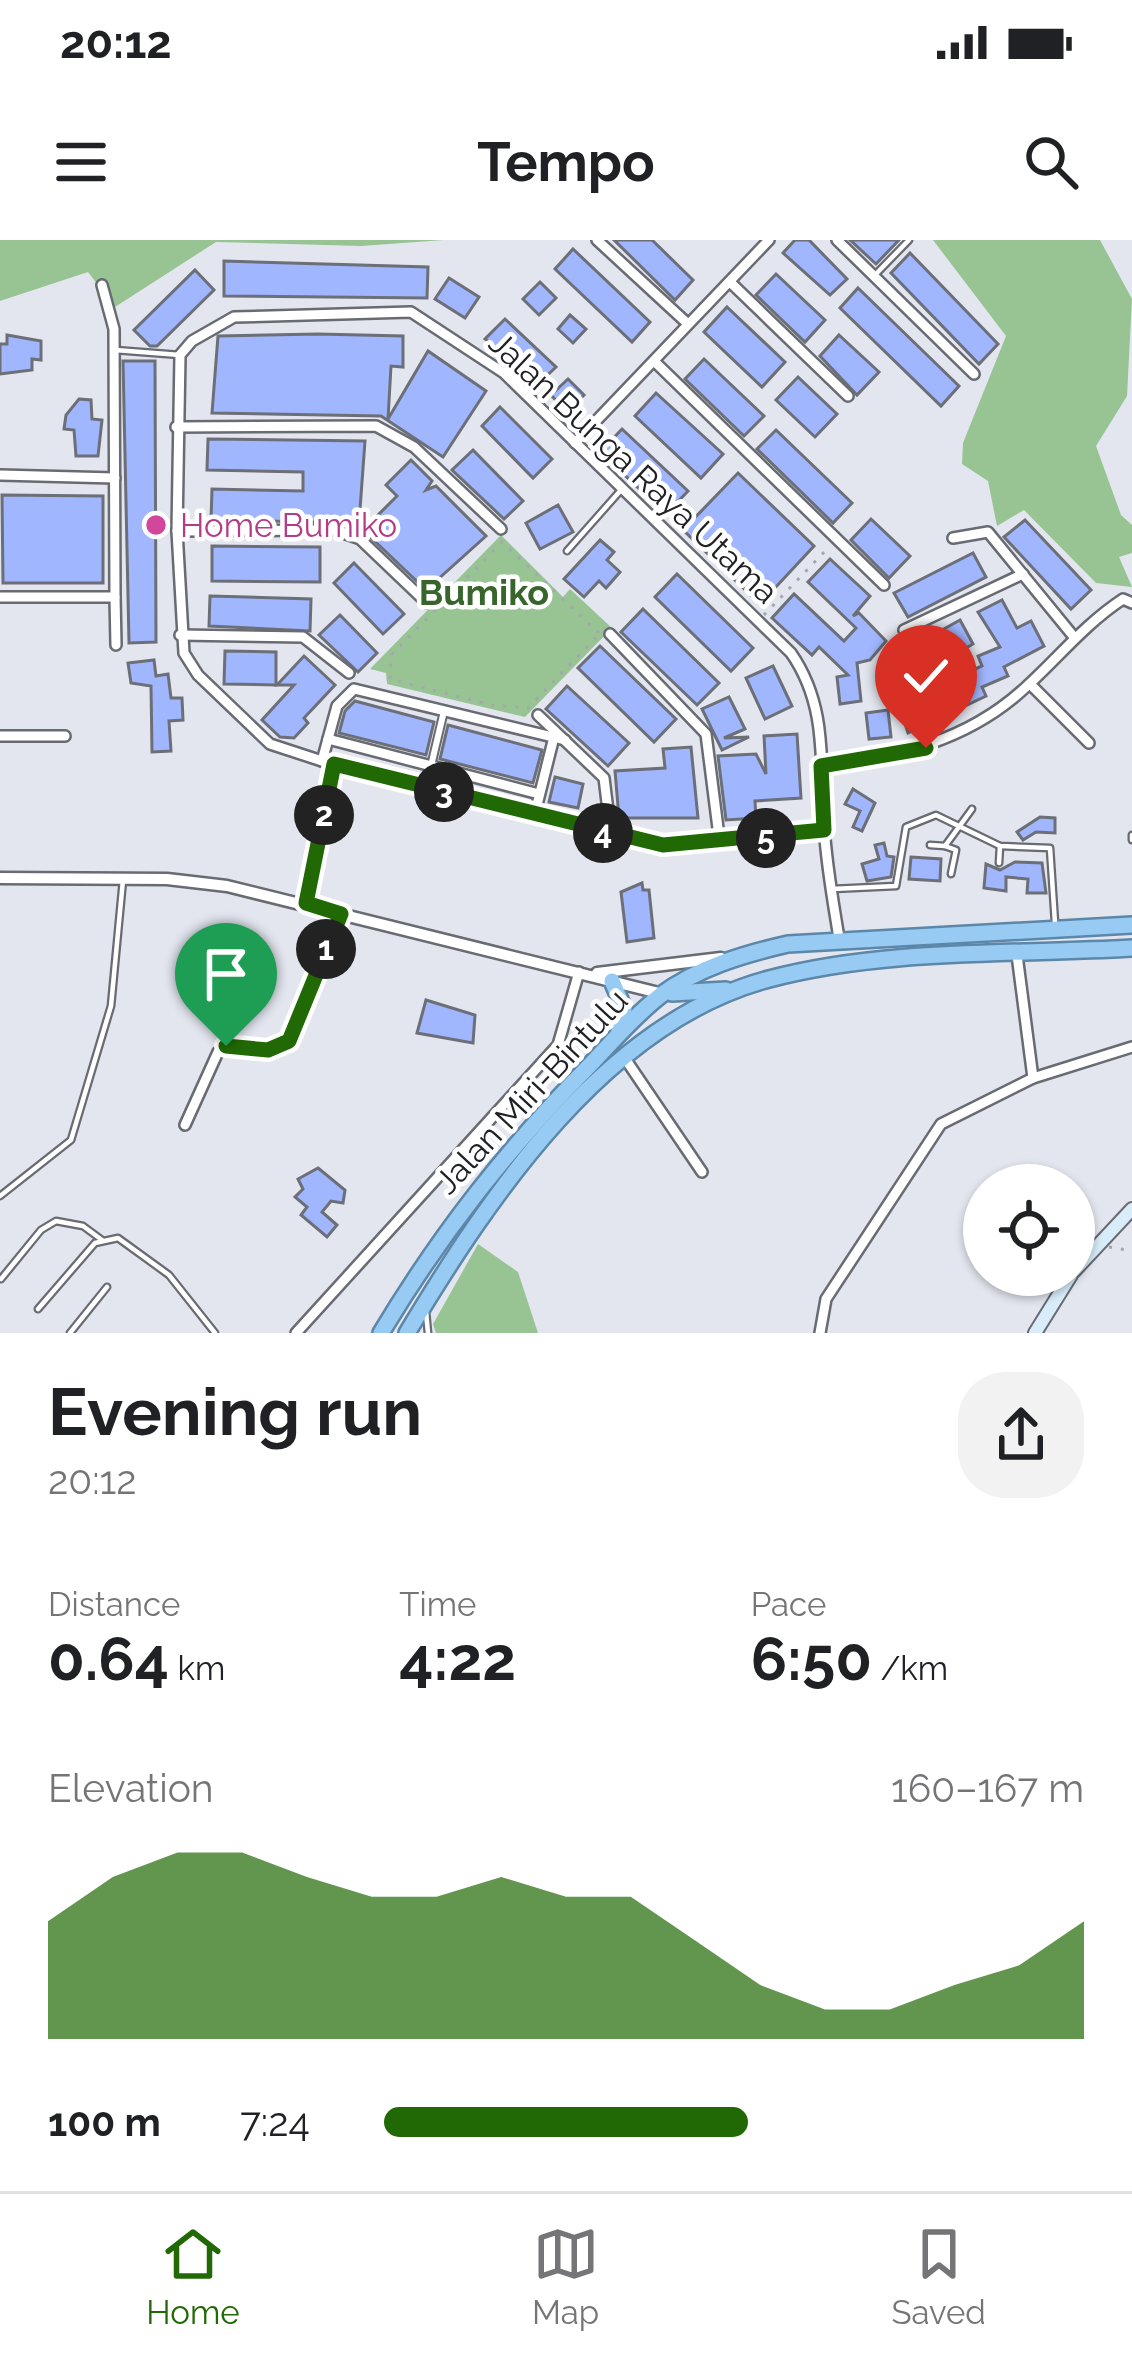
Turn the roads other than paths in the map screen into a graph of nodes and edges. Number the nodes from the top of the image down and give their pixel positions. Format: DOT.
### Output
graph roads {
  1 [pos="597,240"];
  2 [pos="769,240"];
  3 [pos="837,240"];
  4 [pos="909,240"];
  5 [pos="874,276"];
  6 [pos="730,282"];
  7 [pos="102,284"];
  8 [pos="688,324"];
  9 [pos="115,350"];
  10 [pos="180,356"];
  11 [pos="655,361"];
  12 [pos="974,374"];
  13 [pos="848,396"];
  14 [pos="176,427"];
  15 [pos="575,443"];
  16 [pos="0,475"];
  17 [pos="115,478"];
  18 [pos="621,490"];
  19 [pos="500,529"];
  20 [pos="177,531"];
  21 [pos="952,538"];
  22 [pos="567,550"];
  23 [pos="1022,574"];
  24 [pos="884,585"];
  25 [pos="0,597"];
  26 [pos="115,597"];
  27 [pos="427,603"];
  28 [pos="1132,603"];
  29 [pos="904,630"];
  30 [pos="180,634"];
  31 [pos="605,634"];
  32 [pos="1074,637"];
  33 [pos="116,645"];
  34 [pos="349,673"];
  35 [pos="1030,684"];
  36 [pos="445,710"];
  37 [pos="538,715"];
  38 [pos="0,736"];
  39 [pos="65,736"];
  40 [pos="559,739"];
  41 [pos="328,740"];
  42 [pos="1089,742"];
  43 [pos="322,761"];
  44 [pos="334,764"];
  45 [pos="431,766"];
  46 [pos="821,766"];
  47 [pos="539,794"];
  48 [pos="971,809"];
  49 [pos="534,817"];
  50 [pos="956,824"];
  51 [pos="824,830"];
  52 [pos="611,836"];
  53 [pos="720,844"];
  54 [pos="930,845"];
  55 [pos="945,846"];
  56 [pos="1000,846"];
  57 [pos="999,862"];
  58 [pos="950,874"];
  59 [pos="0,878"];
  60 [pos="123,880"];
  61 [pos="832,889"];
  62 [pos="306,903"];
  63 [pos="341,914"];
  64 [pos="1132,925"];
  65 [pos="1055,928"];
  66 [pos="839,938"];
  67 [pos="1132,948"];
  68 [pos="738,955"];
  69 [pos="1017,955"];
  70 [pos="583,973"];
  71 [pos="612,981"];
  72 [pos="734,989"];
  73 [pos="663,994"];
  74 [pos="616,1037"];
  75 [pos="1132,1047"];
  76 [pos="624,1057"];
  77 [pos="1033,1078"];
  78 [pos="185,1125"];
  79 [pos="702,1172"];
  80 [pos="0,1196"];
  81 [pos="1132,1209"];
  82 [pos="102,1240"];
  83 [pos="1095,1244"];
  84 [pos="1,1280"];
  85 [pos="107,1287"];
  86 [pos="1058,1296"];
  87 [pos="426,1300"];
  88 [pos="38,1309"];
  89 [pos="70,1333"];
  90 [pos="214,1333"];
  91 [pos="296,1333"];
  92 [pos="381,1333"];
  93 [pos="406,1333"];
  94 [pos="428,1333"];
  95 [pos="820,1333"];
  96 [pos="1035,1333"];
  1 -- 8 [label="street"];
  2 -- 6 [label="street"];
  3 -- 5 [label="street"];
  4 -- 5 [label="lane"];
  5 -- 12 [label="street"];
  6 -- 8 [label="street"];
  6 -- 13 [label="street"];
  7 -- 9 [label="street"];
  8 -- 11 [label="street"];
  9 -- 10 [label="lane"];
  9 -- 17 [label="street"];
  10 -- 14 [label="street"];
  10 -- 15 [label="street, Jalan Bunga Raya Utama"];
  11 -- 15 [label="street"];
  11 -- 24 [label="street"];
  14 -- 19 [label="street"];
  14 -- 20 [label="street"];
  15 -- 18 [label="street, Jalan Bunga Raya Utama"];
  16 -- 17 [label="street"];
  17 -- 26 [label="street"];
  18 -- 22 [label="lane"];
  18 -- 46 [label="street, Jalan Bunga Raya Utama"];
  20 -- 27 [label="street"];
  20 -- 30 [label="street"];
  21 -- 23 [label="street"];
  23 -- 29 [label="street"];
  23 -- 32 [label="street"];
  25 -- 26 [label="street"];
  26 -- 33 [label="street"];
  28 -- 32 [label="street"];
  30 -- 34 [label="street"];
  30 -- 43 [label="street"];
  31 -- 53 [label="street"];
  32 -- 35 [label="street"];
  35 -- 42 [label="street"];
  35 -- 46 [label="street"];
  36 -- 40 [label="street"];
  36 -- 41 [label="street"];
  36 -- 45 [label="street"];
  37 -- 40 [label="street"];
  38 -- 39 [label="street"];
  40 -- 47 [label="street"];
  40 -- 52 [label="street"];
  41 -- 43 [label="street"];
  41 -- 45 [label="street"];
  43 -- 44 [label="street"];
  44 -- 49 [label="street"];
  44 -- 62 [label="street"];
  45 -- 47 [label="street"];
  46 -- 51 [label="street, Jalan Bunga Raya Utama"];
  47 -- 49 [label="street"];
  48 -- 50 [label="lane"];
  49 -- 52 [label="street"];
  50 -- 55 [label="lane"];
  50 -- 56 [label="lane"];
  50 -- 61 [label="lane"];
  51 -- 53 [label="street"];
  51 -- 61 [label="street, Jalan Bunga Raya Utama"];
  52 -- 53 [label="street"];
  54 -- 55 [label="lane"];
  55 -- 58 [label="lane"];
  56 -- 57 [label="lane"];
  56 -- 65 [label="lane"];
  59 -- 60 [label="street"];
  60 -- 62 [label="street"];
  60 -- 80 [label="lane"];
  61 -- 66 [label="street, Jalan Bunga Raya Utama"];
  62 -- 63 [label="street"];
  63 -- 70 [label="street"];
  63 -- 78 [label="street"];
  64 -- 65 [label="highway, Jalan Miri-Bintulu"];
  65 -- 66 [label="highway, Jalan Miri-Bintulu"];
  66 -- 68 [label="highway, Jalan Miri-Bintulu"];
  67 -- 69 [label="highway, Jalan Miri-Bintulu"];
  68 -- 70 [label="street"];
  68 -- 73 [label="highway, Jalan Miri-Bintulu"];
  69 -- 72 [label="highway, Jalan Miri-Bintulu"];
  69 -- 77 [label="street"];
  70 -- 71 [label="street"];
  70 -- 91 [label="street"];
  71 -- 73 [label="street"];
  71 -- 74 [label="highway"];
  72 -- 73 [label="highway"];
  72 -- 76 [label="highway, Jalan Miri-Bintulu"];
  73 -- 74 [label="highway, Jalan Miri-Bintulu"];
  74 -- 92 [label="highway, Jalan Miri-Bintulu"];
  75 -- 77 [label="street"];
  76 -- 79 [label="street"];
  76 -- 87 [label="highway, Jalan Miri-Bintulu"];
  77 -- 95 [label="street"];
  81 -- 83 [label="main road"];
  82 -- 84 [label="lane"];
  82 -- 88 [label="lane"];
  82 -- 90 [label="lane"];
  85 -- 89 [label="lane"];
  86 -- 96 [label="main road"];
  87 -- 93 [label="highway, Jalan Miri-Bintulu"];
  87 -- 94 [label="lane"];
}
